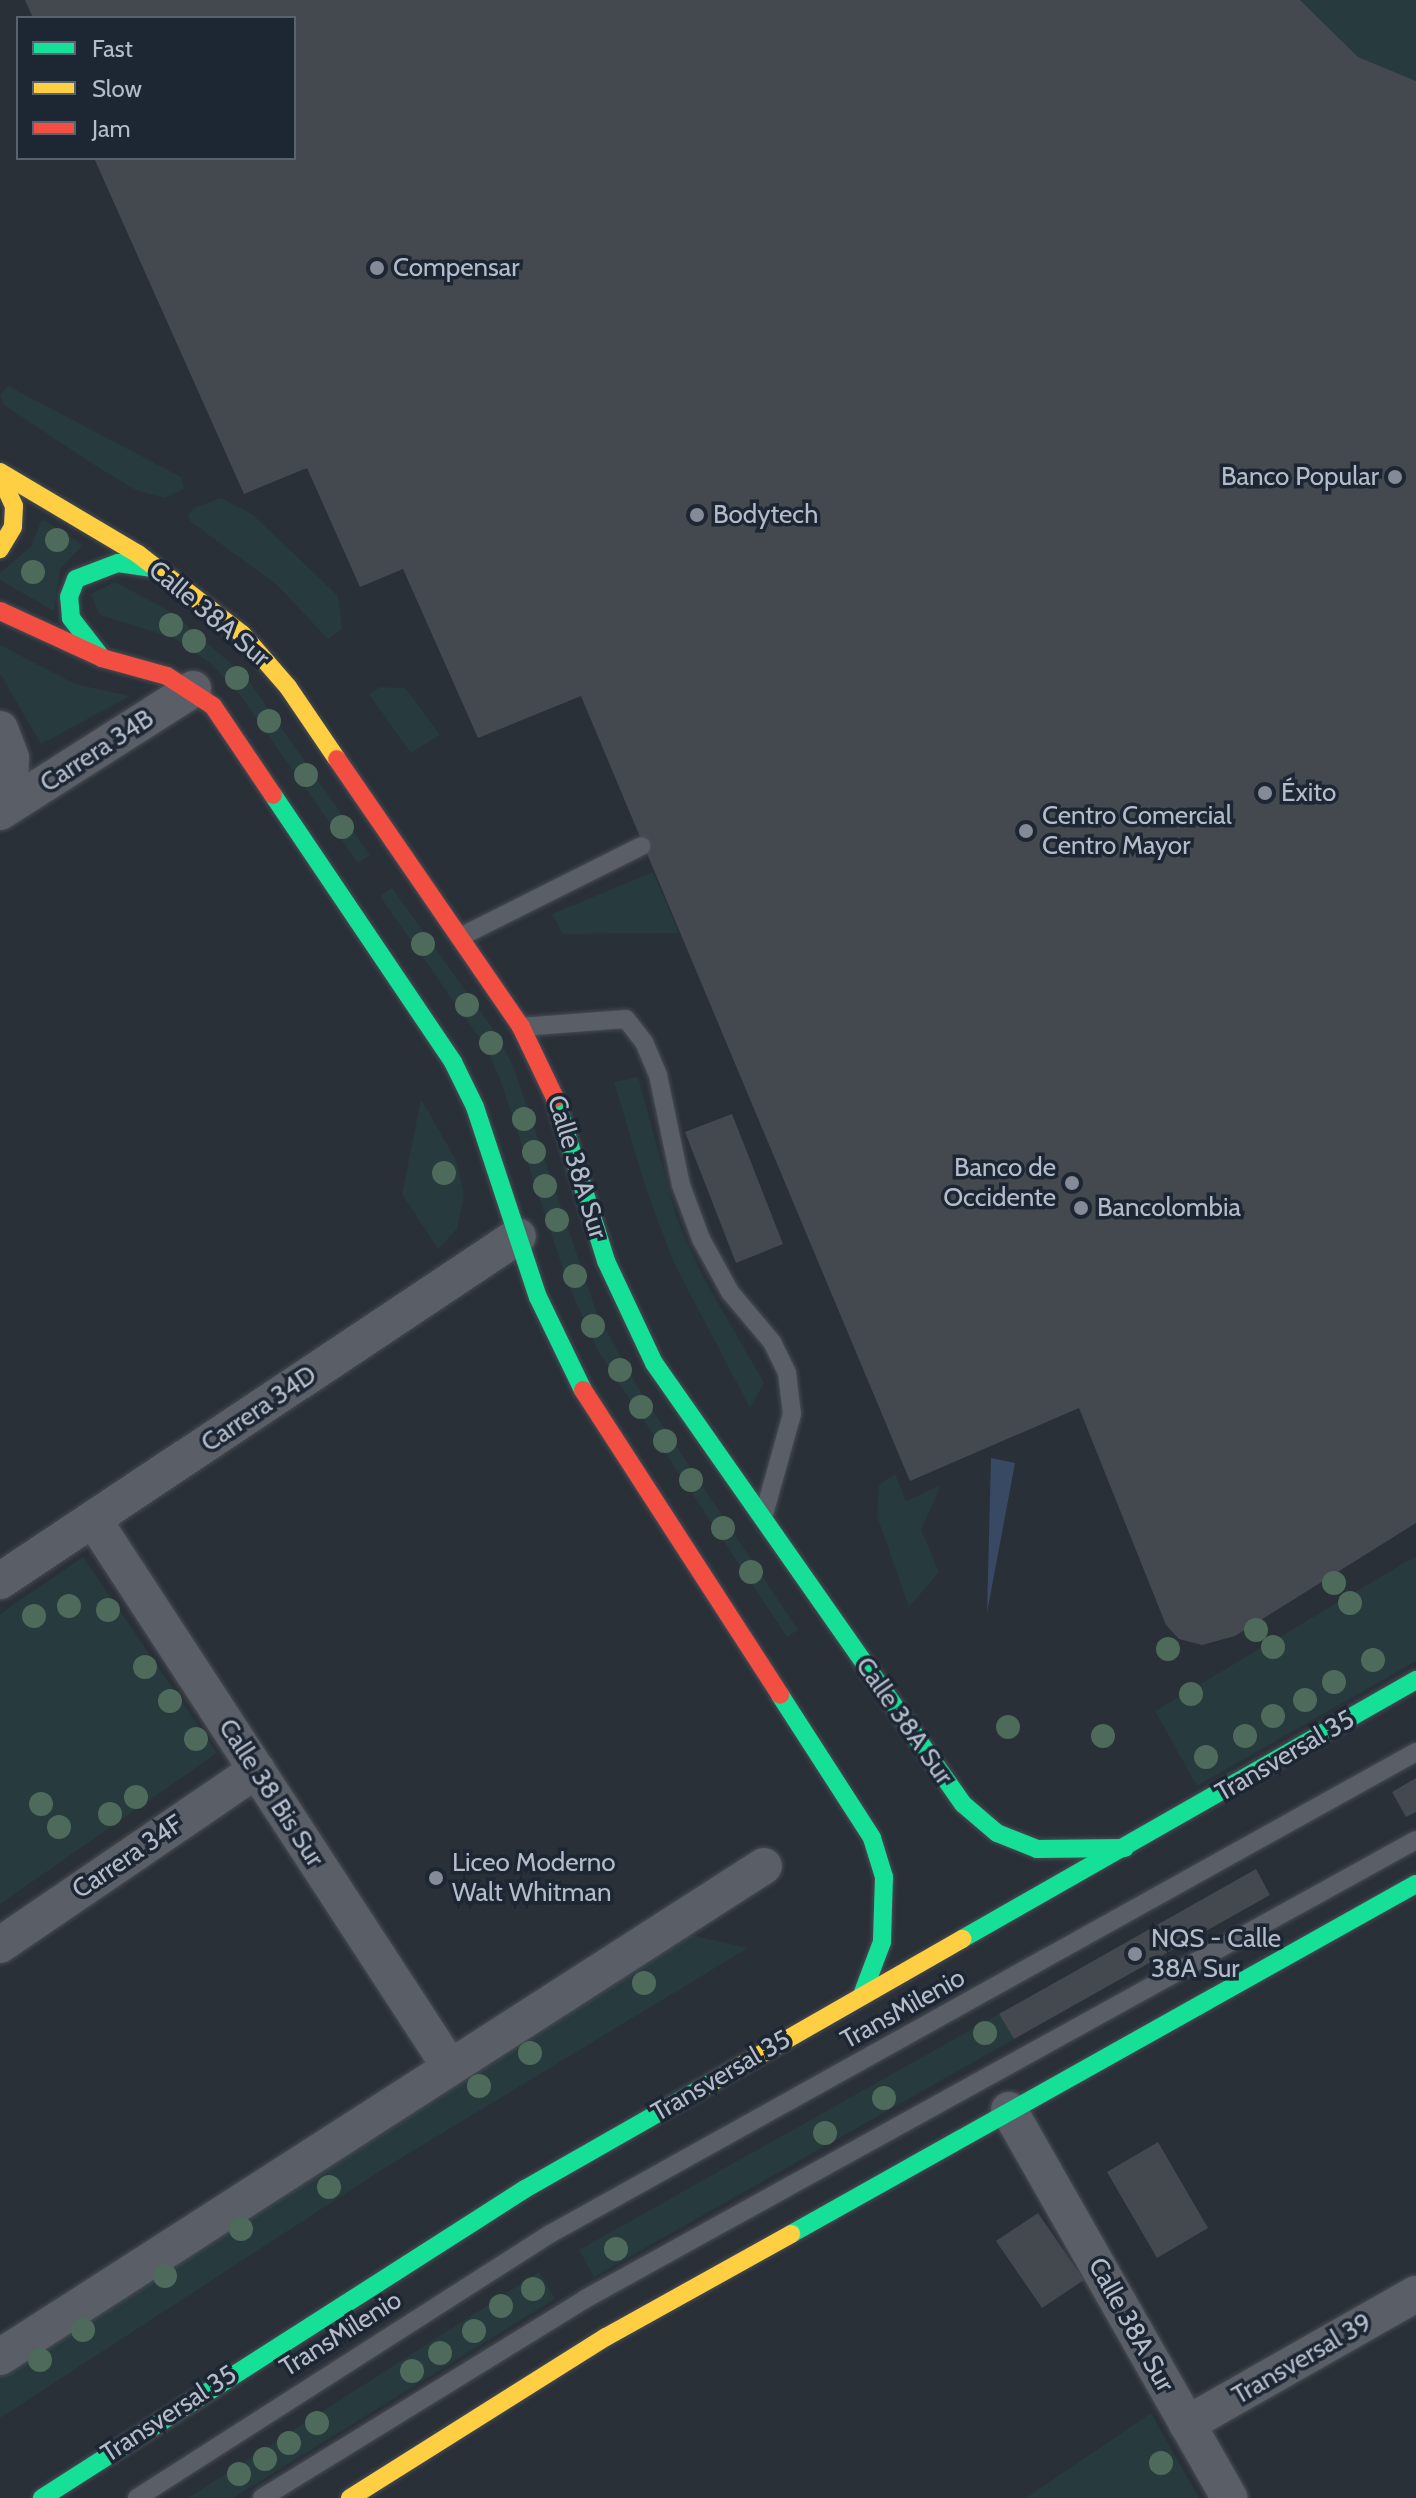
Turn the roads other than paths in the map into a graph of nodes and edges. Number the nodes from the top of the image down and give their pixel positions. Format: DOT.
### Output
graph roads {
  1 [pos="0,474"];
  2 [pos="0,549"];
  3 [pos="158,569"];
  4 [pos="0,611"];
  5 [pos="102,658"];
  6 [pos="193,689"];
  7 [pos="0,729"];
  8 [pos="0,800"];
  9 [pos="0,812"];
  10 [pos="642,846"];
  11 [pos="460,937"];
  12 [pos="521,1027"];
  13 [pos="518,1236"];
  14 [pos="93,1519"];
  15 [pos="763,1519"];
  16 [pos="0,1581"];
  17 [pos="1416,1680"];
  18 [pos="1416,1752"];
  19 [pos="257,1770"];
  20 [pos="1416,1840"];
  21 [pos="1125,1848"];
  22 [pos="764,1866"];
  23 [pos="1416,1884"];
  24 [pos="0,1945"];
  25 [pos="862,1995"];
  26 [pos="450,2067"];
  27 [pos="1009,2110"];
  28 [pos="1416,2294"];
  29 [pos="0,2357"];
  30 [pos="1187,2424"];
  31 [pos="42,2498"];
  32 [pos="137,2498"];
  33 [pos="262,2498"];
  34 [pos="350,2498"];
  35 [pos="1229,2498"];
  1 -- 2 [label="main road"];
  1 -- 3 [label="main road, Calle 38A Sur"];
  3 -- 5 [label="main road"];
  3 -- 11 [label="main road, Calle 38A Sur"];
  4 -- 5 [label="main road"];
  5 -- 6 [label="main road"];
  6 -- 9 [label="street, Carrera 34B"];
  6 -- 13 [label="main road"];
  7 -- 8 [label="street"];
  10 -- 11 [label="lane"];
  11 -- 12 [label="main road, Calle 38A Sur"];
  12 -- 15 [label="main road, Calle 38A Sur"];
  12 -- 15 [label="lane"];
  13 -- 14 [label="street, Carrera 34D"];
  13 -- 25 [label="main road"];
  14 -- 16 [label="street, Carrera 34D"];
  14 -- 19 [label="street, Calle 38 Bis Sur"];
  15 -- 21 [label="main road, Calle 38A Sur"];
  17 -- 21 [label="main road, Transversal 35"];
  18 -- 32 [label="lane, TransMilenio"];
  19 -- 24 [label="street, Carrera 34F"];
  19 -- 26 [label="street, Calle 38 Bis Sur"];
  20 -- 33 [label="lane"];
  21 -- 25 [label="main road, Transversal 35"];
  22 -- 26 [label="street"];
  23 -- 27 [label="main road"];
  25 -- 31 [label="main road, Transversal 35"];
  26 -- 29 [label="street"];
  27 -- 30 [label="street, Calle 38A Sur"];
  27 -- 34 [label="main road"];
  28 -- 30 [label="street, Transversal 39"];
  30 -- 35 [label="street, Calle 38A Sur"];
}
